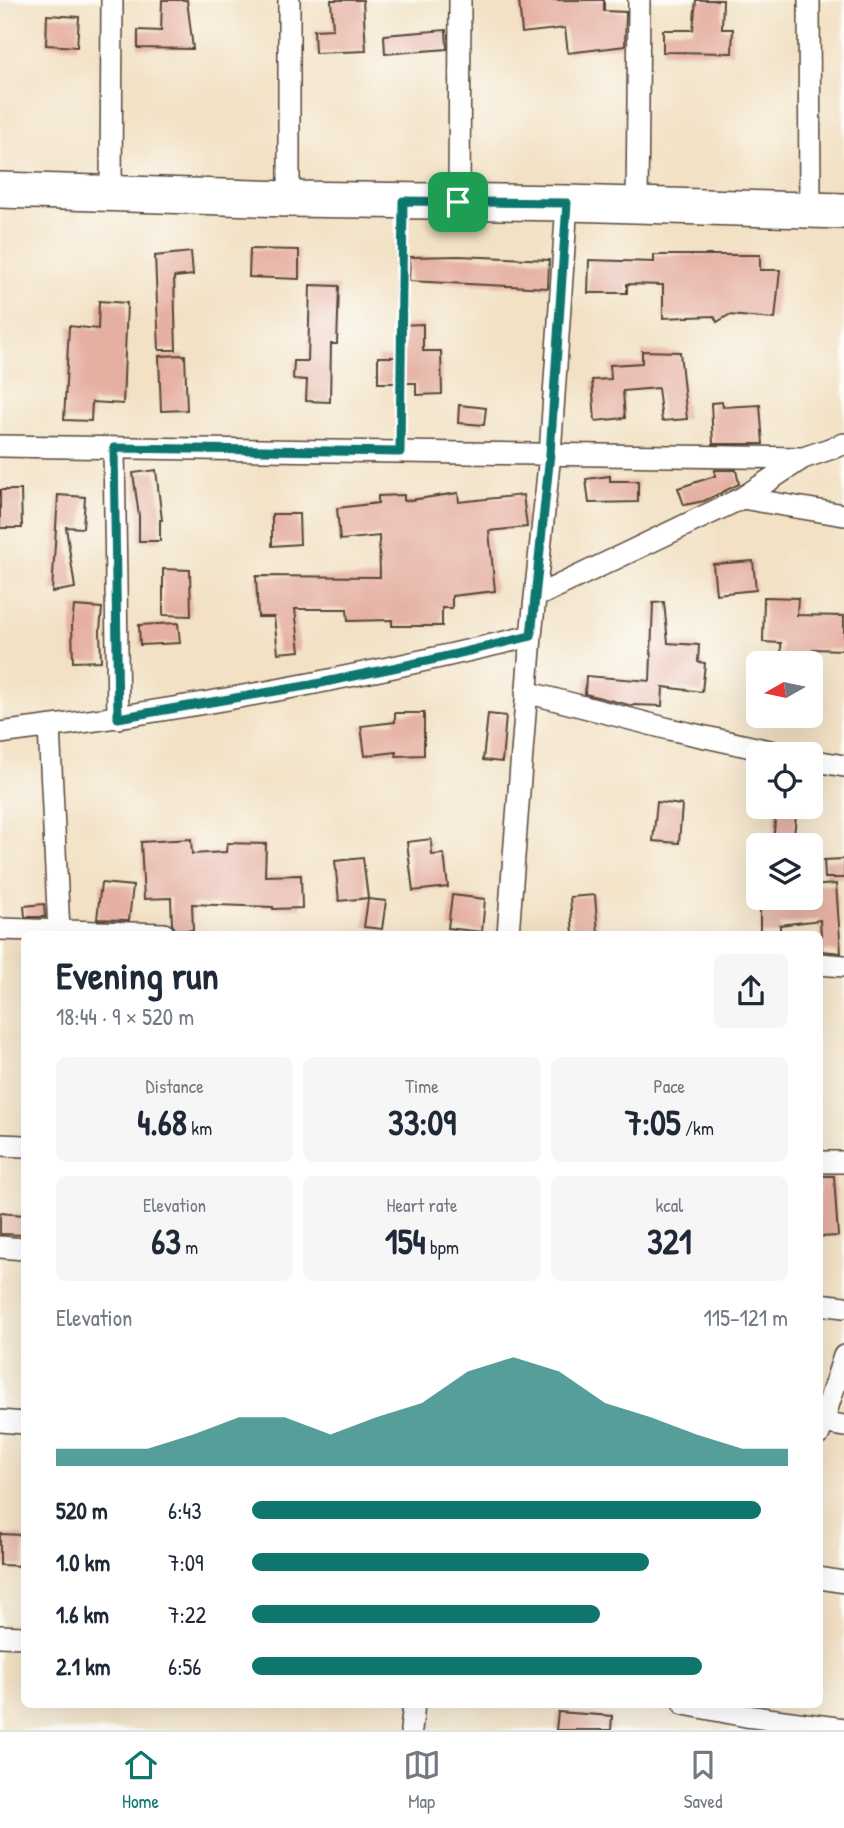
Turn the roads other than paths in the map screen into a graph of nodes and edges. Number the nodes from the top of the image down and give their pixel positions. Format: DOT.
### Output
graph roads {
  1 [pos="112,0"];
  2 [pos="289,0"];
  3 [pos="460,0"];
  4 [pos="639,0"];
  5 [pos="809,0"];
  6 [pos="0,190"];
  7 [pos="111,193"];
  8 [pos="289,199"];
  9 [pos="458,202"];
  10 [pos="567,203"];
  11 [pos="637,205"];
  12 [pos="810,210"];
  13 [pos="844,211"];
  14 [pos="844,444"];
  15 [pos="0,446"];
  16 [pos="114,448"];
  17 [pos="550,454"];
  18 [pos="803,458"];
  19 [pos="742,498"];
  20 [pos="844,515"];
  21 [pos="535,597"];
  22 [pos="531,636"];
  23 [pos="526,692"];
  24 [pos="118,718"];
  25 [pos="49,727"];
  26 [pos="0,733"];
  27 [pos="746,746"];
  28 [pos="823,762"];
  29 [pos="844,766"];
  30 [pos="0,929"];
  31 [pos="59,931"];
  32 [pos="508,931"];
  33 [pos="823,964"];
  34 [pos="844,966"];
  35 [pos="0,1145"];
  36 [pos="21,1146"];
  37 [pos="823,1162"];
  38 [pos="844,1163"];
  39 [pos="0,1247"];
  40 [pos="21,1249"];
  41 [pos="823,1304"];
  42 [pos="844,1307"];
  43 [pos="844,1356"];
  44 [pos="0,1421"];
  45 [pos="823,1422"];
  46 [pos="21,1423"];
  47 [pos="844,1426"];
  48 [pos="823,1428"];
  49 [pos="823,1579"];
  50 [pos="844,1582"];
  51 [pos="0,1636"];
  52 [pos="21,1637"];
  53 [pos="414,1708"];
  54 [pos="727,1708"];
  55 [pos="748,1710"];
  56 [pos="844,1729"];
  57 [pos="411,1730"];
  1 -- 7 [label="street"];
  2 -- 8 [label="street"];
  3 -- 9 [label="street"];
  4 -- 11 [label="street"];
  5 -- 12 [label="street"];
  6 -- 7 [label="main road"];
  7 -- 8 [label="main road"];
  8 -- 9 [label="main road"];
  9 -- 10 [label="main road"];
  10 -- 11 [label="main road"];
  10 -- 17 [label="street"];
  11 -- 12 [label="main road"];
  12 -- 13 [label="main road"];
  14 -- 18 [label="street"];
  15 -- 16 [label="street"];
  16 -- 17 [label="street"];
  16 -- 24 [label="street"];
  17 -- 18 [label="street"];
  17 -- 21 [label="street"];
  18 -- 19 [label="street"];
  19 -- 20 [label="street"];
  19 -- 21 [label="street"];
  21 -- 22 [label="street"];
  22 -- 23 [label="street"];
  22 -- 24 [label="street"];
  23 -- 27 [label="street"];
  23 -- 32 [label="street"];
  24 -- 25 [label="street"];
  25 -- 26 [label="street"];
  25 -- 31 [label="street"];
  28 -- 29 [label="street"];
  30 -- 31 [label="street"];
  33 -- 34 [label="street"];
  35 -- 36 [label="street"];
  37 -- 38 [label="street"];
  39 -- 40 [label="street"];
  41 -- 42 [label="street"];
  43 -- 45 [label="street"];
  44 -- 46 [label="street"];
  47 -- 48 [label="street"];
  49 -- 50 [label="street"];
  51 -- 52 [label="street"];
  53 -- 57 [label="street"];
  54 -- 55 [label="street"];
  55 -- 56 [label="street"];
}
